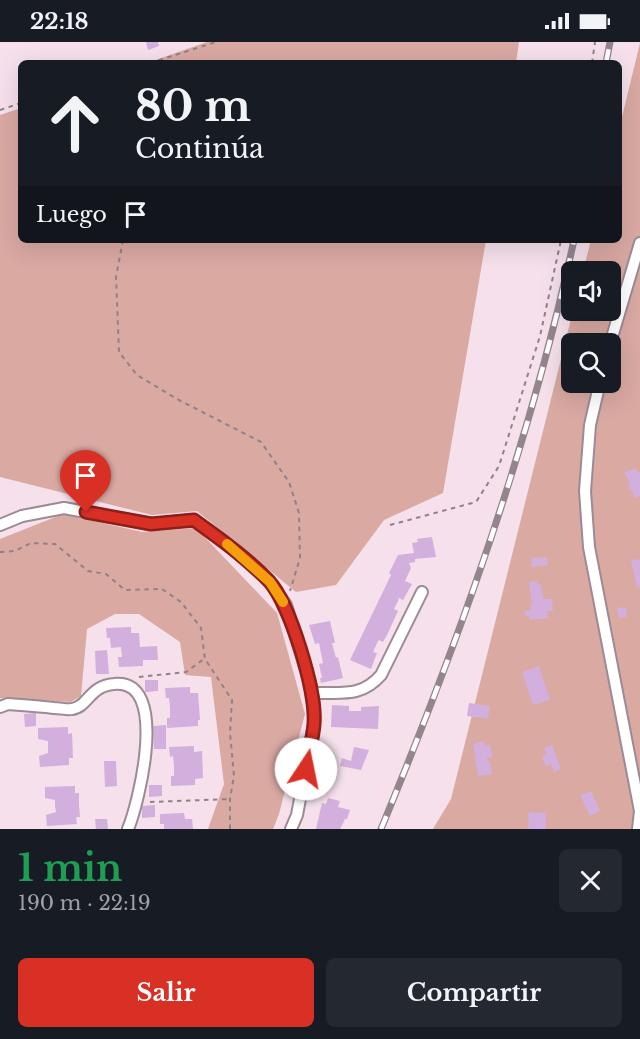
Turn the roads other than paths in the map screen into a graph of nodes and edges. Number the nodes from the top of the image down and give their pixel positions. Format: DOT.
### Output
graph roads {
  1 [pos="640,243"];
  2 [pos="613,333"];
  3 [pos="597,393"];
  4 [pos="0,525"];
  5 [pos="422,592"];
  6 [pos="313,693"];
  7 [pos="0,707"];
  8 [pos="128,829"];
  9 [pos="291,829"];
  10 [pos="638,829"];
  1 -- 2 [label="street"];
  3 -- 10 [label="street"];
  4 -- 6 [label="street"];
  5 -- 6 [label="street"];
  6 -- 9 [label="street"];
  7 -- 8 [label="street"];
}
